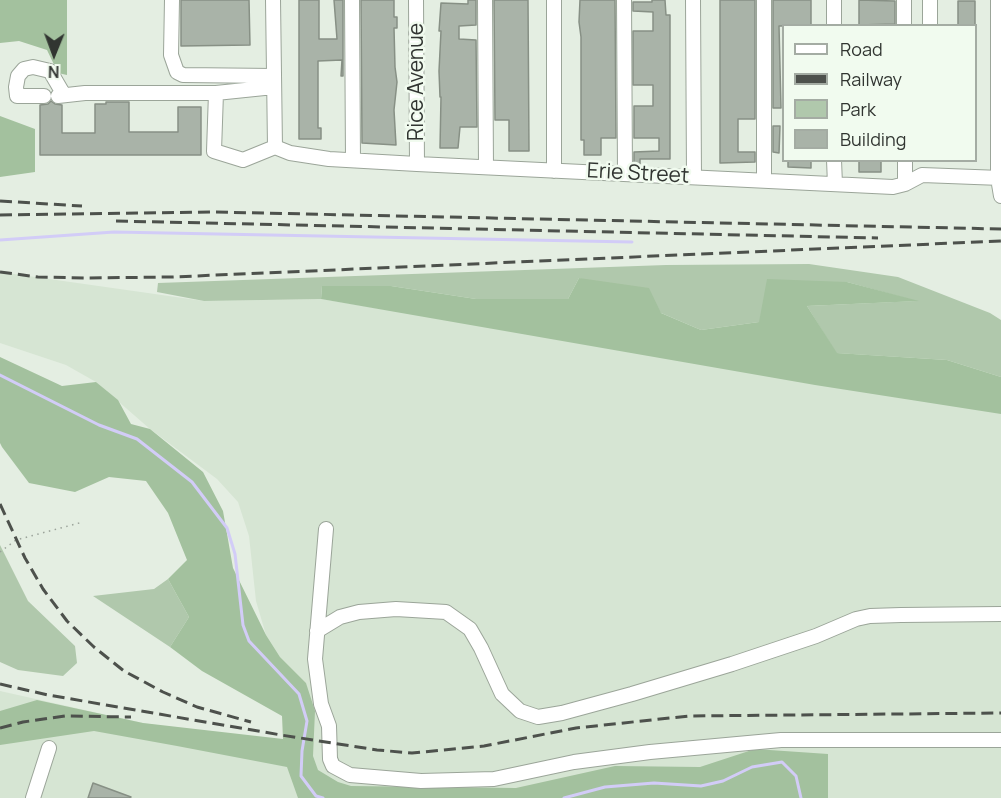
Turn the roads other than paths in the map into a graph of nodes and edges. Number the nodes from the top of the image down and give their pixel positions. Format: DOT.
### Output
graph roads {
  1 [pos="172,0"];
  2 [pos="273,0"];
  3 [pos="352,0"];
  4 [pos="416,0"];
  5 [pos="485,0"];
  6 [pos="554,0"];
  7 [pos="624,0"];
  8 [pos="693,0"];
  9 [pos="764,0"];
  10 [pos="834,0"];
  11 [pos="904,0"];
  12 [pos="930,0"];
  13 [pos="998,0"];
  14 [pos="834,24"];
  15 [pos="904,24"];
  16 [pos="930,24"];
  17 [pos="274,81"];
  18 [pos="216,93"];
  19 [pos="55,95"];
  20 [pos="275,147"];
  21 [pos="353,160"];
  22 [pos="834,162"];
  23 [pos="905,162"];
  24 [pos="417,164"];
  25 [pos="931,167"];
  26 [pos="486,168"];
  27 [pos="554,171"];
  28 [pos="625,173"];
  29 [pos="694,177"];
  30 [pos="1000,178"];
  31 [pos="764,179"];
  32 [pos="835,184"];
  33 [pos="905,184"];
  34 [pos="1001,196"];
  35 [pos="326,529"];
  36 [pos="1001,614"];
  37 [pos="317,632"];
  38 [pos="1001,740"];
  39 [pos="49,748"];
  40 [pos="33,798"];
  1 -- 17 [label="street"];
  2 -- 17 [label="street"];
  3 -- 21 [label="street"];
  4 -- 24 [label="street, Rice Avenue"];
  5 -- 26 [label="street"];
  6 -- 27 [label="street"];
  7 -- 28 [label="street"];
  8 -- 29 [label="street"];
  9 -- 31 [label="street"];
  10 -- 14 [label="street"];
  11 -- 15 [label="street"];
  12 -- 16 [label="street"];
  13 -- 30 [label="street"];
  17 -- 18 [label="street"];
  17 -- 20 [label="street"];
  18 -- 19 [label="street"];
  18 -- 20 [label="street"];
  20 -- 21 [label="street, Erie Street"];
  21 -- 24 [label="street, Erie Street"];
  22 -- 32 [label="street"];
  23 -- 33 [label="street"];
  24 -- 26 [label="street, Erie Street"];
  25 -- 30 [label="street, Erie Street"];
  25 -- 33 [label="street, Erie Street"];
  26 -- 27 [label="street, Erie Street"];
  27 -- 28 [label="street, Erie Street"];
  28 -- 29 [label="street, Erie Street"];
  29 -- 31 [label="street, Erie Street"];
  30 -- 34 [label="street"];
  31 -- 32 [label="street, Erie Street"];
  32 -- 33 [label="street, Erie Street"];
  35 -- 37 [label="street"];
  36 -- 37 [label="street"];
  37 -- 38 [label="street"];
  39 -- 40 [label="street"];
}
